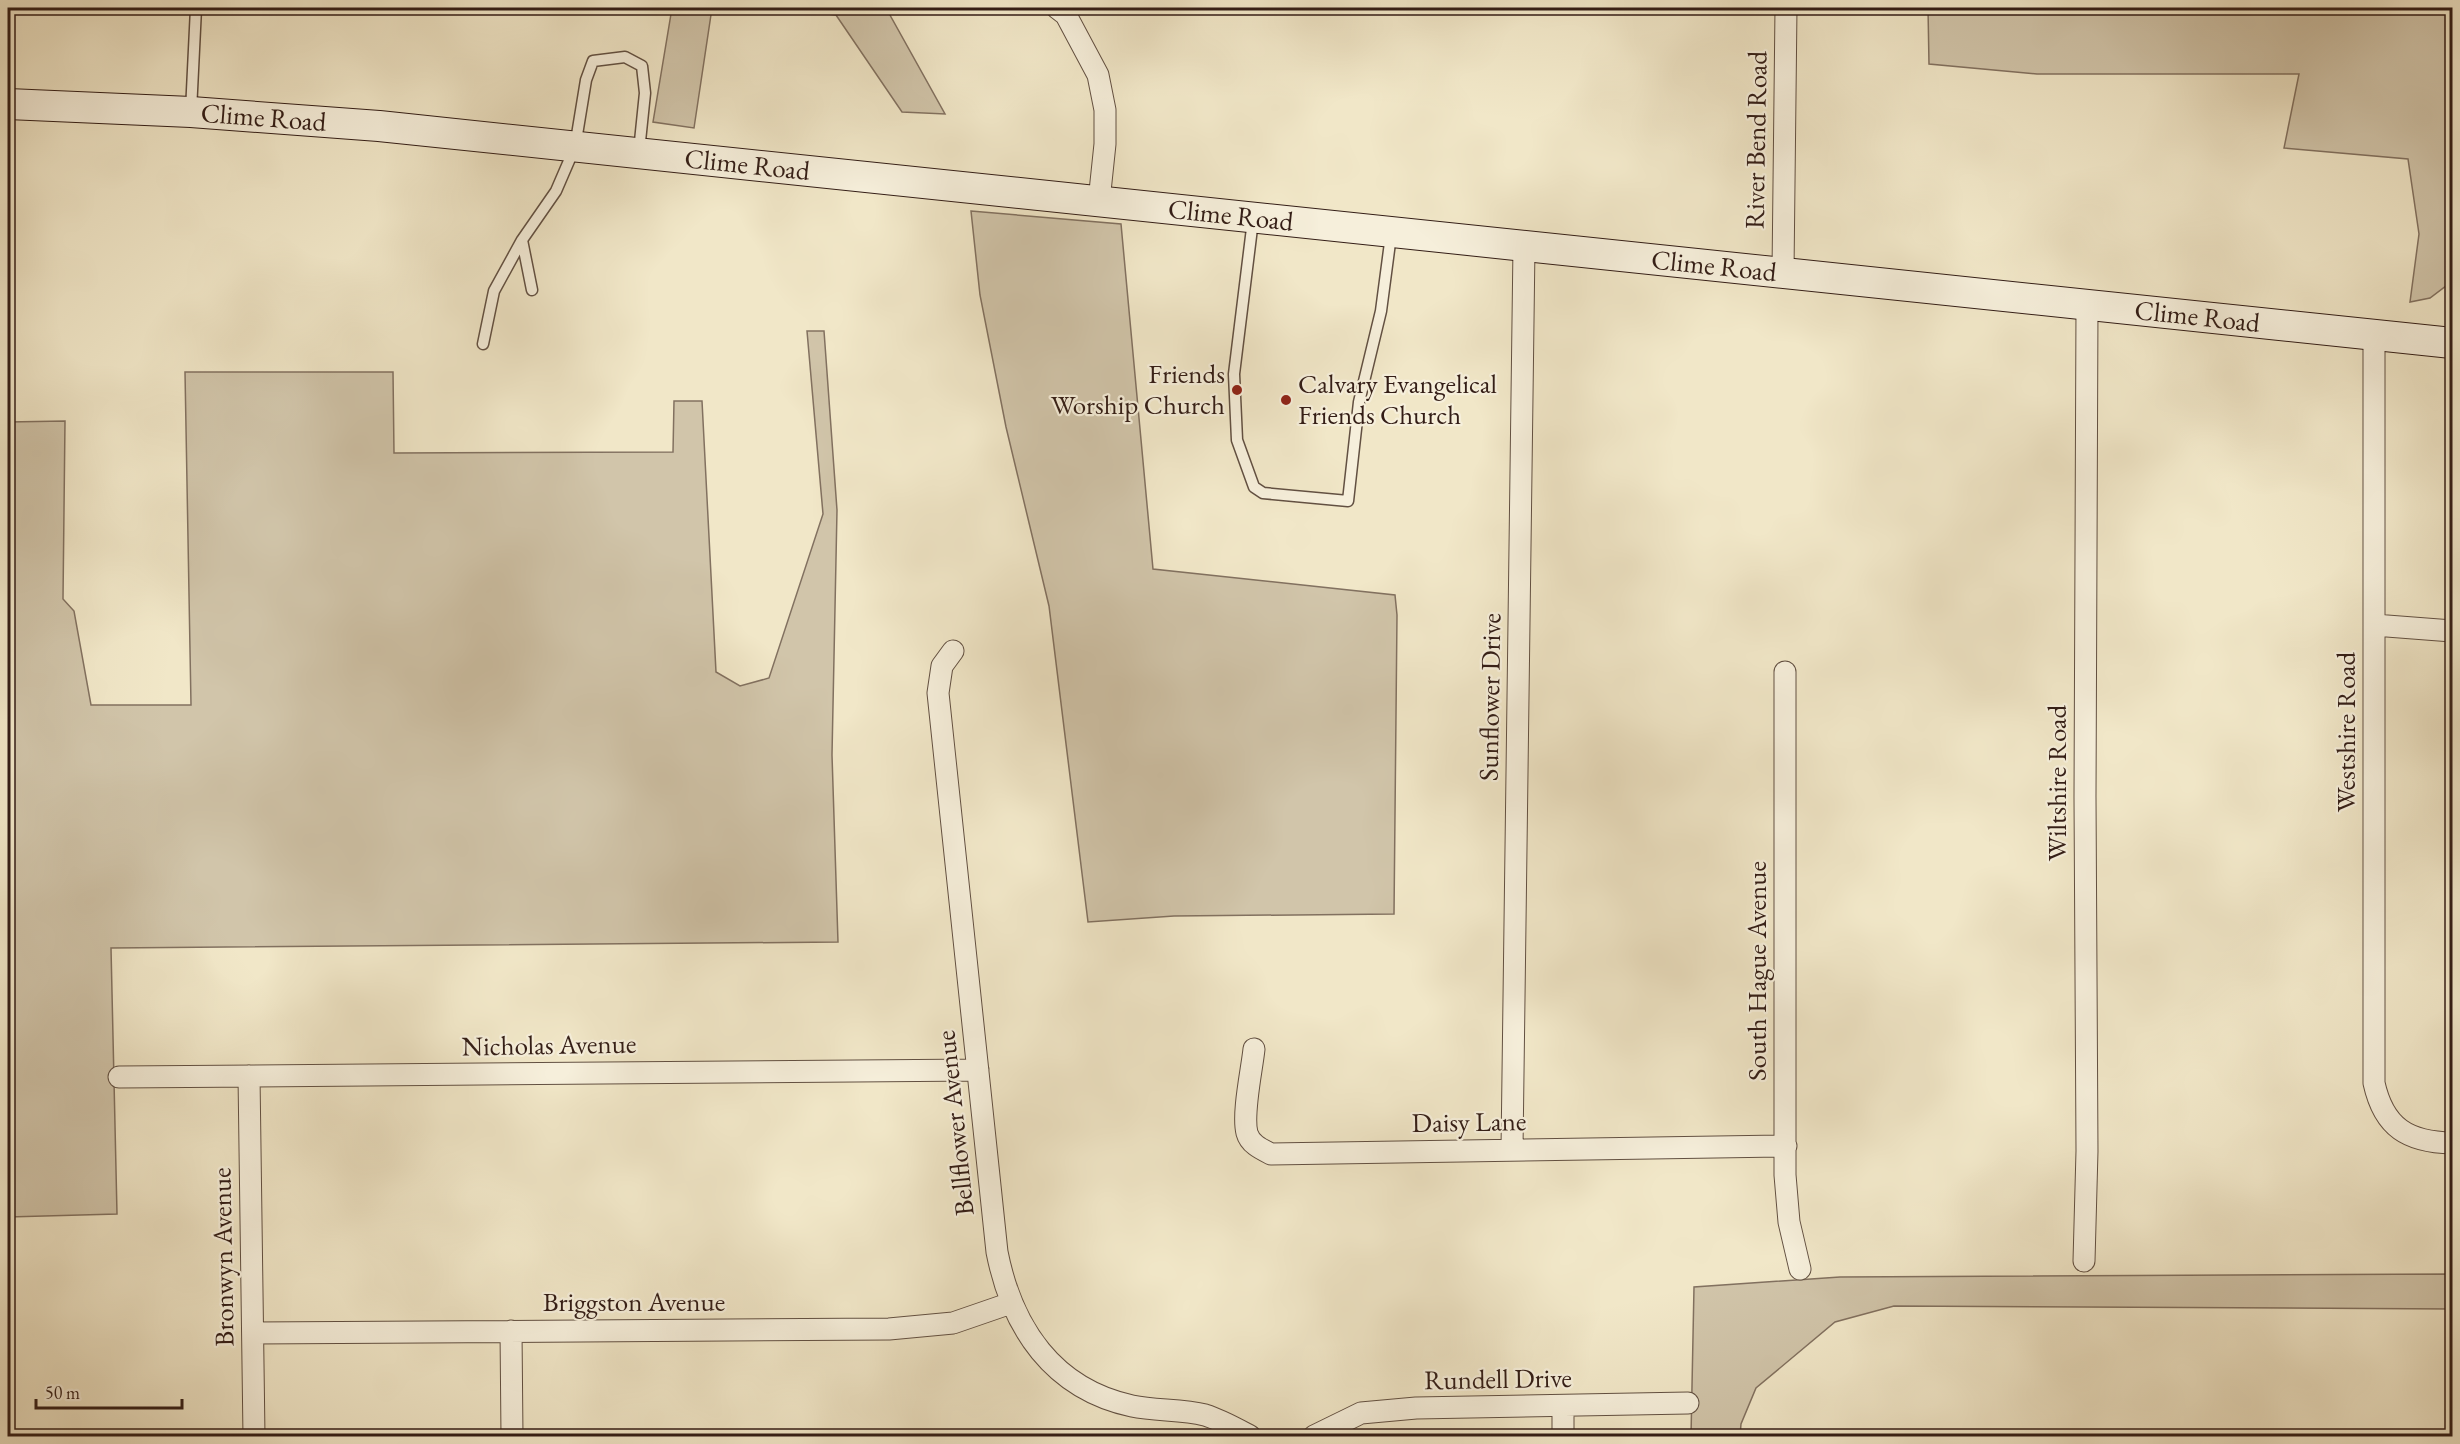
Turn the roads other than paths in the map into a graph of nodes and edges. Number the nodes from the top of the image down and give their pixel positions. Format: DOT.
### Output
graph roads {
  1 [pos="196,8"];
  2 [pos="1786,8"];
  3 [pos="1066,10"];
  4 [pos="8,104"];
  5 [pos="191,112"];
  6 [pos="575,147"];
  7 [pos="639,154"];
  8 [pos="1099,201"];
  9 [pos="1253,218"];
  10 [pos="1392,232"];
  11 [pos="522,240"];
  12 [pos="1524,246"];
  13 [pos="1783,272"];
  14 [pos="532,290"];
  15 [pos="2087,306"];
  16 [pos="2374,336"];
  17 [pos="2452,343"];
  18 [pos="483,344"];
  19 [pos="2374,625"];
  20 [pos="2452,631"];
  21 [pos="953,651"];
  22 [pos="1785,672"];
  23 [pos="1254,1049"];
  24 [pos="978,1070"];
  25 [pos="249,1076"];
  26 [pos="119,1077"];
  27 [pos="2452,1143"];
  28 [pos="1786,1146"];
  29 [pos="1512,1149"];
  30 [pos="2084,1261"];
  31 [pos="1800,1269"];
  32 [pos="1011,1303"];
  33 [pos="511,1331"];
  34 [pos="253,1333"];
  35 [pos="1688,1403"];
  36 [pos="1563,1406"];
  37 [pos="254,1437"];
  38 [pos="512,1437"];
  39 [pos="1250,1437"];
  40 [pos="1314,1437"];
  41 [pos="1563,1437"];
  1 -- 5 [label="lane"];
  2 -- 13 [label="street, River Bend Road"];
  3 -- 8 [label="street"];
  4 -- 5 [label="main road, Clime Road"];
  5 -- 6 [label="main road, Clime Road"];
  6 -- 7 [label="main road, Clime Road"];
  6 -- 7 [label="lane"];
  6 -- 11 [label="lane"];
  7 -- 8 [label="main road, Clime Road"];
  8 -- 9 [label="main road, Clime Road"];
  9 -- 10 [label="main road, Clime Road"];
  9 -- 10 [label="lane"];
  10 -- 12 [label="main road, Clime Road"];
  11 -- 14 [label="lane"];
  11 -- 18 [label="lane"];
  12 -- 13 [label="main road, Clime Road"];
  12 -- 29 [label="street, Sunflower Drive"];
  13 -- 15 [label="main road, Clime Road"];
  15 -- 16 [label="main road, Clime Road"];
  15 -- 30 [label="street, Wiltshire Road"];
  16 -- 17 [label="main road, Clime Road"];
  16 -- 19 [label="street, Westshire Road"];
  19 -- 20 [label="street"];
  19 -- 27 [label="street, Westshire Road"];
  21 -- 24 [label="street, Bellflower Avenue"];
  22 -- 28 [label="street, South Hague Avenue"];
  23 -- 29 [label="street, Daisy Lane"];
  24 -- 25 [label="street, Nicholas Avenue"];
  24 -- 32 [label="street, Bellflower Avenue"];
  25 -- 26 [label="street, Nicholas Avenue"];
  25 -- 34 [label="street, Bronwyn Avenue"];
  28 -- 29 [label="street, Daisy Lane"];
  28 -- 31 [label="street, South Hague Avenue"];
  32 -- 33 [label="street, Briggston Avenue"];
  32 -- 39 [label="street, Bellflower Avenue"];
  33 -- 34 [label="street, Briggston Avenue"];
  33 -- 38 [label="street"];
  34 -- 37 [label="street, Bronwyn Avenue"];
  35 -- 36 [label="street, Rundell Drive"];
  36 -- 40 [label="street, Rundell Drive"];
  36 -- 41 [label="street"];
}
